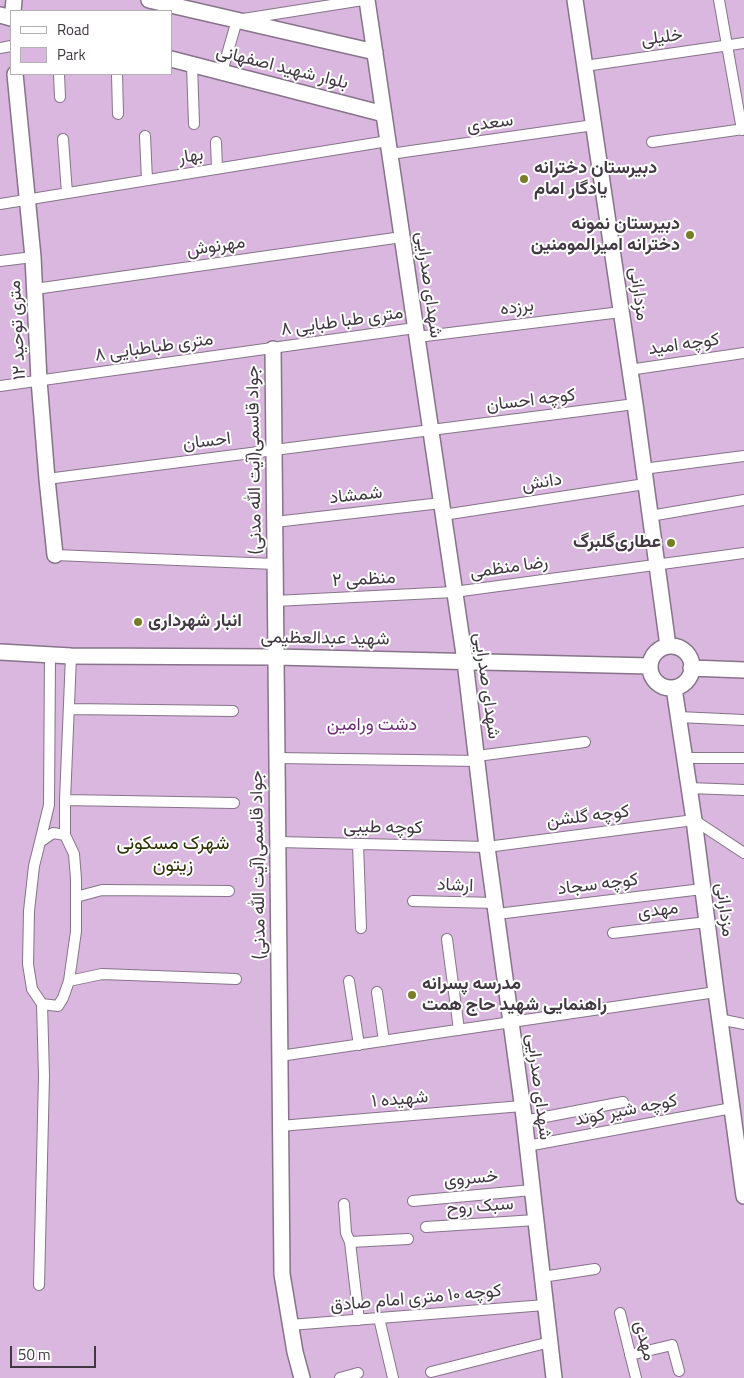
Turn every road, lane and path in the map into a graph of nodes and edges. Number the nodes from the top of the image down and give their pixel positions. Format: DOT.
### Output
graph roads {
  1 [pos="149,0"];
  2 [pos="365,0"];
  3 [pos="575,0"];
  4 [pos="719,0"];
  5 [pos="237,20"];
  6 [pos="744,43"];
  7 [pos="727,45"];
  8 [pos="374,52"];
  9 [pos="172,59"];
  10 [pos="192,65"];
  11 [pos="585,66"];
  12 [pos="222,72"];
  13 [pos="16,75"];
  14 [pos="59,75"];
  15 [pos="117,75"];
  16 [pos="60,97"];
  17 [pos="118,114"];
  18 [pos="384,114"];
  19 [pos="194,124"];
  20 [pos="594,125"];
  21 [pos="743,129"];
  22 [pos="145,136"];
  23 [pos="62,140"];
  24 [pos="216,142"];
  25 [pos="652,142"];
  26 [pos="389,148"];
  27 [pos="217,169"];
  28 [pos="147,180"];
  29 [pos="67,194"];
  30 [pos="27,200"];
  31 [pos="0,204"];
  32 [pos="402,237"];
  33 [pos="33,257"];
  34 [pos="0,261"];
  35 [pos="35,289"];
  36 [pos="621,312"];
  37 [pos="416,333"];
  38 [pos="273,349"];
  39 [pos="744,353"];
  40 [pos="629,370"];
  41 [pos="39,380"];
  42 [pos="0,386"];
  43 [pos="635,404"];
  44 [pos="430,429"];
  45 [pos="274,449"];
  46 [pos="744,456"];
  47 [pos="644,476"];
  48 [pos="47,479"];
  49 [pos="744,500"];
  50 [pos="442,509"];
  51 [pos="650,516"];
  52 [pos="275,522"];
  53 [pos="744,553"];
  54 [pos="55,555"];
  55 [pos="275,564"];
  56 [pos="656,565"];
  57 [pos="454,592"];
  58 [pos="275,601"];
  59 [pos="668,646"];
  60 [pos="0,652"];
  61 [pos="50,655"];
  62 [pos="71,656"];
  63 [pos="276,657"];
  64 [pos="465,661"];
  65 [pos="650,666"];
  66 [pos="691,668"];
  67 [pos="744,670"];
  68 [pos="674,688"];
  69 [pos="69,709"];
  70 [pos="233,711"];
  71 [pos="678,717"];
  72 [pos="744,720"];
  73 [pos="584,742"];
  74 [pos="277,758"];
  75 [pos="477,758"];
  76 [pos="684,758"];
  77 [pos="744,758"];
  78 [pos="688,788"];
  79 [pos="744,790"];
  80 [pos="65,800"];
  81 [pos="234,803"];
  82 [pos="694,820"];
  83 [pos="66,835"];
  84 [pos="40,842"];
  85 [pos="278,842"];
  86 [pos="358,844"];
  87 [pos="487,847"];
  88 [pos="744,853"];
  89 [pos="702,889"];
  90 [pos="229,891"];
  91 [pos="76,897"];
  92 [pos="413,901"];
  93 [pos="497,909"];
  94 [pos="707,922"];
  95 [pos="362,928"];
  96 [pos="613,933"];
  97 [pos="447,939"];
  98 [pos="236,979"];
  99 [pos="349,980"];
  100 [pos="68,981"];
  101 [pos="377,992"];
  102 [pos="716,992"];
  103 [pos="42,1004"];
  104 [pos="719,1019"];
  105 [pos="511,1023"];
  106 [pos="744,1024"];
  107 [pos="459,1030"];
  108 [pos="384,1041"];
  109 [pos="359,1045"];
  110 [pos="280,1056"];
  111 [pos="624,1102"];
  112 [pos="732,1108"];
  113 [pos="523,1113"];
  114 [pos="280,1126"];
  115 [pos="527,1146"];
  116 [pos="741,1148"];
  117 [pos="532,1190"];
  118 [pos="744,1196"];
  119 [pos="412,1201"];
  120 [pos="344,1204"];
  121 [pos="536,1220"];
  122 [pos="426,1227"];
  123 [pos="408,1239"];
  124 [pos="350,1242"];
  125 [pos="595,1269"];
  126 [pos="542,1277"];
  127 [pos="40,1284"];
  128 [pos="545,1305"];
  129 [pos="620,1312"];
  130 [pos="378,1318"];
  131 [pos="359,1320"];
  132 [pos="290,1325"];
  133 [pos="550,1342"];
  134 [pos="630,1354"];
  135 [pos="679,1371"];
  136 [pos="431,1372"];
  137 [pos="358,1373"];
  138 [pos="302,1378"];
  139 [pos="340,1378"];
  140 [pos="393,1378"];
  141 [pos="554,1378"];
  142 [pos="636,1378"];
  1 -- 5 [label="street, بلوار شهید اصفهانی"];
  2 -- 5 [label="street"];
  2 -- 8 [label="street, شهدای صدرایی"];
  3 -- 11 [label="street, مزدارانی"];
  4 -- 7 [label="street"];
  5 -- 8 [label="street, بلوار شهید اصفهانی"];
  5 -- 12 [label="street"];
  6 -- 7 [label="street, خلیلی"];
  7 -- 11 [label="street, خلیلی"];
  7 -- 21 [label="street"];
  8 -- 18 [label="street, شهدای صدرایی"];
  9 -- 10 [label="street, بلوار شهید اصفهانی"];
  10 -- 12 [label="street, بلوار شهید اصفهانی"];
  10 -- 19 [label="street"];
  11 -- 20 [label="street, مزدارانی"];
  12 -- 18 [label="street, بلوار شهید اصفهانی"];
  13 -- 30 [label="street, ۱۲ متری توحید"];
  14 -- 16 [label="street"];
  15 -- 17 [label="street"];
  18 -- 26 [label="street, شهدای صدرایی"];
  20 -- 26 [label="street, سعدی"];
  20 -- 36 [label="street, مزدارانی"];
  21 -- 25 [label="street"];
  22 -- 28 [label="street"];
  23 -- 29 [label="street"];
  24 -- 27 [label="street"];
  26 -- 27 [label="street, بهار"];
  26 -- 32 [label="street, شهدای صدرایی"];
  27 -- 28 [label="street, بهار"];
  28 -- 29 [label="street, بهار"];
  29 -- 30 [label="street, بهار"];
  30 -- 31 [label="street, بهار"];
  30 -- 33 [label="street, ۱۲ متری توحید"];
  32 -- 35 [label="street, مهرنوش"];
  32 -- 37 [label="street, شهدای صدرایی"];
  33 -- 34 [label="street"];
  33 -- 35 [label="street, ۱۲ متری توحید"];
  35 -- 41 [label="street, ۱۲ متری توحید"];
  36 -- 37 [label="street, برزده"];
  36 -- 40 [label="street, مزدارانی"];
  37 -- 38 [label="street, ۸ متری طبا طبایی"];
  37 -- 44 [label="street, شهدای صدرایی"];
  38 -- 41 [label="street, ۸ متری طباطبایی"];
  38 -- 45 [label="street, جواد قاسمی(آیت الله مدنی)"];
  39 -- 40 [label="street, کوچه امید"];
  40 -- 43 [label="street, مزدارانی"];
  41 -- 42 [label="street, ۸ متری طباطبایی"];
  41 -- 48 [label="street, ۱۲ متری توحید"];
  43 -- 44 [label="street, کوچه احسان"];
  43 -- 47 [label="street, مزدارانی"];
  44 -- 45 [label="street, احسان"];
  44 -- 50 [label="street, شهدای صدرایی"];
  45 -- 48 [label="street, احسان"];
  45 -- 52 [label="street, جواد قاسمی(آیت الله مدنی)"];
  46 -- 47 [label="street, دانش"];
  47 -- 50 [label="street, دانش"];
  47 -- 51 [label="street, مزدارانی"];
  48 -- 54 [label="street, ۱۲ متری توحید"];
  49 -- 51 [label="street"];
  50 -- 52 [label="street, شمشاد"];
  50 -- 57 [label="street, شهدای صدرایی"];
  51 -- 56 [label="street, مزدارانی"];
  52 -- 55 [label="street, جواد قاسمی(آیت الله مدنی)"];
  53 -- 56 [label="street, رضا منظمی"];
  54 -- 55 [label="street"];
  55 -- 58 [label="street, جواد قاسمی(آیت الله مدنی)"];
  56 -- 57 [label="street, رضا منظمی"];
  56 -- 59 [label="street, مزدارانی"];
  57 -- 58 [label="street, منظمی ۲"];
  57 -- 64 [label="street, شهدای صدرایی"];
  58 -- 63 [label="street, جواد قاسمی(آیت الله مدنی)"];
  59 -- 65 [label="street"];
  59 -- 66 [label="street"];
  60 -- 61 [label="street, شهید عبدالعظیمی"];
  61 -- 62 [label="street, شهید عبدالعظیمی"];
  61 -- 84 [label="street"];
  62 -- 63 [label="street, شهید عبدالعظیمی"];
  62 -- 69 [label="street"];
  63 -- 64 [label="street, شهید عبدالعظیمی"];
  63 -- 74 [label="street, جواد قاسمی(آیت الله مدنی)"];
  64 -- 65 [label="street, شهید عبدالعظیمی"];
  64 -- 75 [label="street, شهدای صدرایی"];
  65 -- 68 [label="street"];
  66 -- 67 [label="street"];
  66 -- 68 [label="street"];
  68 -- 71 [label="street, مزدارانی"];
  69 -- 70 [label="street"];
  69 -- 80 [label="street"];
  71 -- 72 [label="street"];
  71 -- 76 [label="street, مزدارانی"];
  73 -- 75 [label="street"];
  74 -- 75 [label="street"];
  74 -- 85 [label="street, جواد قاسمی(آیت الله مدنی)"];
  75 -- 87 [label="street, شهدای صدرایی"];
  76 -- 77 [label="street"];
  76 -- 78 [label="street, مزدارانی"];
  78 -- 79 [label="street"];
  78 -- 82 [label="street, مزدارانی"];
  80 -- 81 [label="street"];
  80 -- 83 [label="street"];
  82 -- 87 [label="street, کوچه گلشن"];
  82 -- 88 [label="street"];
  82 -- 89 [label="street, مزدارانی"];
  83 -- 84 [label="street"];
  83 -- 91 [label="street"];
  84 -- 103 [label="street"];
  85 -- 86 [label="street, کوچه طیبی"];
  85 -- 110 [label="street, جواد قاسمی(آیت الله مدنی)"];
  86 -- 87 [label="street, کوچه طیبی"];
  86 -- 95 [label="street"];
  87 -- 93 [label="street, شهدای صدرایی"];
  89 -- 93 [label="street, کوچه سجاد"];
  89 -- 94 [label="street, مزدارانی"];
  90 -- 91 [label="street"];
  91 -- 100 [label="street"];
  92 -- 93 [label="street, ارشاد"];
  93 -- 105 [label="street, شهدای صدرایی"];
  94 -- 96 [label="street, مهدی"];
  94 -- 102 [label="street, مزدارانی"];
  97 -- 107 [label="street"];
  98 -- 100 [label="street"];
  99 -- 109 [label="street"];
  100 -- 103 [label="street"];
  101 -- 108 [label="street"];
  102 -- 104 [label="street, مزدارانی"];
  102 -- 105 [label="street"];
  103 -- 127 [label="street"];
  104 -- 106 [label="street"];
  104 -- 112 [label="street, مزدارانی"];
  105 -- 107 [label="street"];
  105 -- 113 [label="street, شهدای صدرایی"];
  107 -- 108 [label="street"];
  108 -- 109 [label="street"];
  109 -- 110 [label="street"];
  110 -- 114 [label="street, جواد قاسمی(آیت الله مدنی)"];
  111 -- 113 [label="street, شهیده ۱"];
  112 -- 115 [label="street, کوچه شیر کوند"];
  112 -- 116 [label="street, مزدارانی"];
  113 -- 114 [label="street, شهیده ۱"];
  113 -- 115 [label="street, شهدای صدرایی"];
  114 -- 132 [label="street, جواد قاسمی(آیت الله مدنی)"];
  115 -- 117 [label="street, شهدای صدرایی"];
  116 -- 118 [label="street, مزدارانی"];
  117 -- 119 [label="street, خسروی"];
  117 -- 121 [label="street, شهدای صدرایی"];
  120 -- 124 [label="street"];
  121 -- 122 [label="street, سبک روح"];
  121 -- 126 [label="street, شهدای صدرایی"];
  123 -- 124 [label="street"];
  124 -- 131 [label="street"];
  125 -- 126 [label="street"];
  126 -- 128 [label="street, شهدای صدرایی"];
  128 -- 130 [label="street, کوچه ۱۰ متری امام صادق"];
  128 -- 133 [label="street, شهدای صدرایی"];
  129 -- 134 [label="street, مهدی"];
  130 -- 131 [label="street, کوچه ۱۰ متری امام صادق"];
  130 -- 140 [label="street"];
  131 -- 132 [label="street, کوچه ۱۰ متری امام صادق"];
  132 -- 138 [label="street, جواد قاسمی(آیت الله مدنی)"];
  133 -- 136 [label="street"];
  133 -- 141 [label="street, شهدای صدرایی"];
  134 -- 135 [label="street"];
  134 -- 142 [label="street, مهدی"];
  137 -- 139 [label="street"];
}
